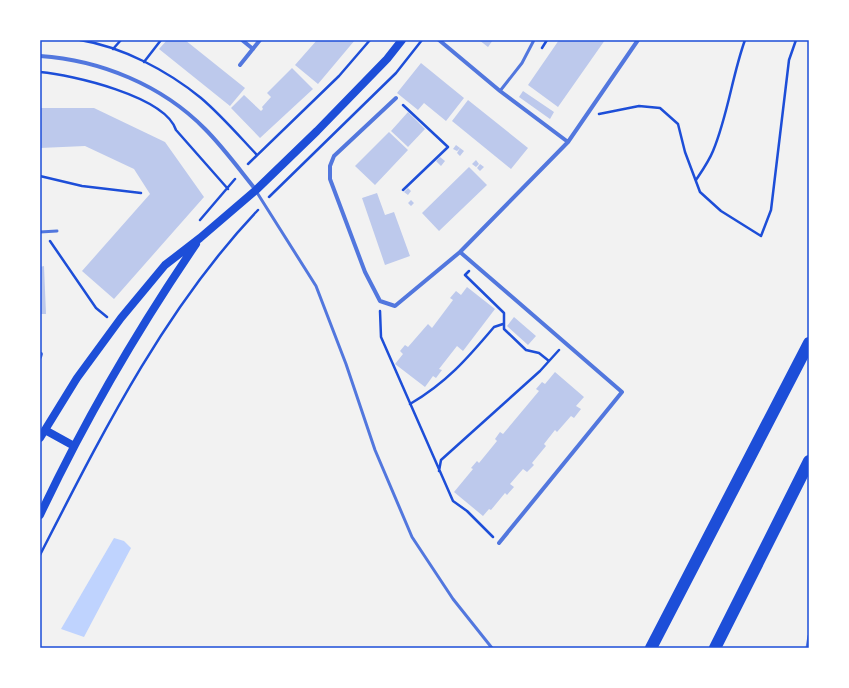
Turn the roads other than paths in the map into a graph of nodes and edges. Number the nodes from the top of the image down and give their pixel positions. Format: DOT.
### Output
graph roads {
  1 [pos="242,40"];
  2 [pos="260,40"];
  3 [pos="402,40"];
  4 [pos="438,40"];
  5 [pos="534,40"];
  6 [pos="638,40"];
  7 [pos="253,49"];
  8 [pos="40,56"];
  9 [pos="240,65"];
  10 [pos="500,91"];
  11 [pos="396,98"];
  12 [pos="568,142"];
  13 [pos="256,190"];
  14 [pos="57,231"];
  15 [pos="40,232"];
  16 [pos="200,238"];
  17 [pos="460,252"];
  18 [pos="809,343"];
  19 [pos="45,430"];
  20 [pos="40,438"];
  21 [pos="74,446"];
  22 [pos="809,461"];
  23 [pos="40,515"];
  24 [pos="499,542"];
  25 [pos="809,636"];
  26 [pos="492,648"];
  27 [pos="651,648"];
  28 [pos="715,648"];
  29 [pos="807,648"];
  1 -- 7 [label="street"];
  2 -- 7 [label="street"];
  3 -- 13 [label="main road"];
  4 -- 10 [label="street"];
  5 -- 10 [label="lane"];
  6 -- 12 [label="street"];
  7 -- 9 [label="street"];
  8 -- 13 [label="street"];
  10 -- 12 [label="street"];
  11 -- 17 [label="street"];
  12 -- 17 [label="street"];
  13 -- 16 [label="main road"];
  13 -- 26 [label="lane"];
  14 -- 15 [label="lane"];
  16 -- 19 [label="main road"];
  16 -- 21 [label="main road"];
  17 -- 24 [label="street"];
  18 -- 27 [label="highway"];
  19 -- 20 [label="main road"];
  19 -- 21 [label="main road"];
  21 -- 23 [label="main road"];
  22 -- 28 [label="highway"];
  25 -- 29 [label="lane"];
}
